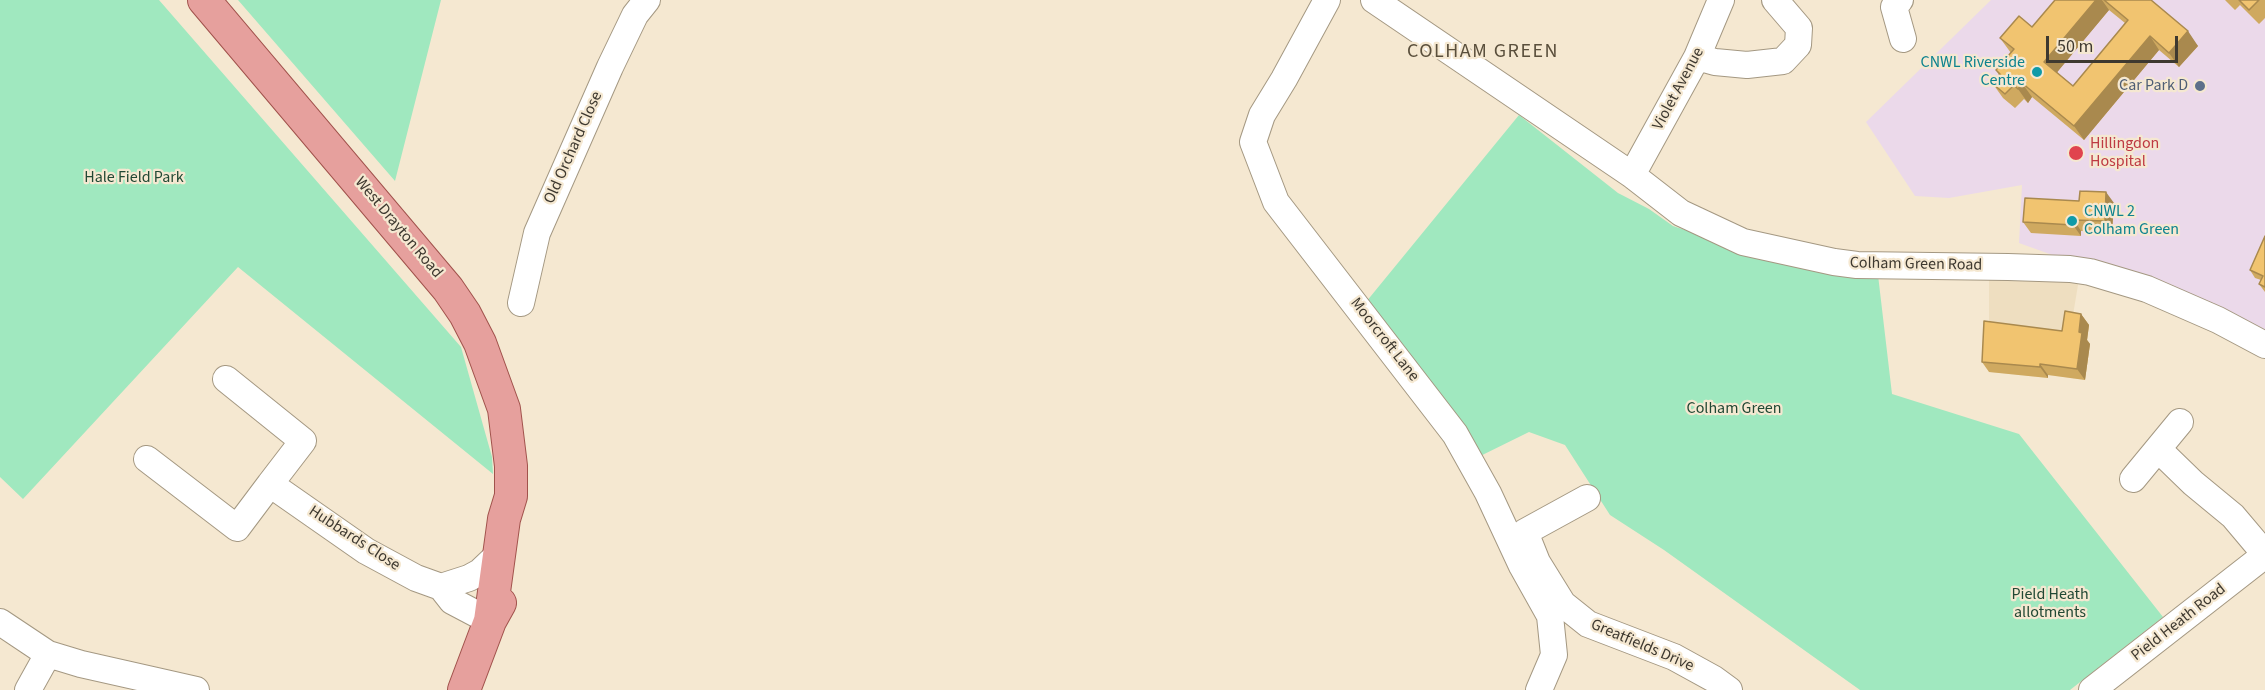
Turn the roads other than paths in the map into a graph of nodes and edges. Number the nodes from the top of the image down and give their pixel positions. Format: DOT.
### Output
graph roads {
  1 [pos="204,0"];
  2 [pos="648,0"];
  3 [pos="1327,0"];
  4 [pos="1374,0"];
  5 [pos="1721,0"];
  6 [pos="1775,0"];
  7 [pos="1900,0"];
  8 [pos="1903,39"];
  9 [pos="1697,57"];
  10 [pos="1632,175"];
  11 [pos="520,303"];
  12 [pos="2265,345"];
  13 [pos="226,379"];
  14 [pos="2180,422"];
  15 [pos="2159,450"];
  16 [pos="147,459"];
  17 [pos="2133,479"];
  18 [pos="270,484"];
  19 [pos="511,496"];
  20 [pos="1587,498"];
  21 [pos="500,553"];
  22 [pos="2265,554"];
  23 [pos="441,587"];
  24 [pos="490,621"];
  25 [pos="0,622"];
  26 [pos="48,654"];
  27 [pos="28,690"];
  28 [pos="196,690"];
  29 [pos="464,690"];
  30 [pos="1539,690"];
  31 [pos="1729,690"];
  32 [pos="2092,690"];
  1 -- 19 [label="main road, West Drayton Road"];
  2 -- 11 [label="street, Old Orchard Close"];
  3 -- 30 [label="street, Moorcroft Lane"];
  4 -- 10 [label="street, Colham Green Road"];
  5 -- 9 [label="street, Violet Avenue"];
  6 -- 9 [label="street"];
  7 -- 8 [label="street"];
  9 -- 10 [label="street, Violet Avenue"];
  10 -- 12 [label="street, Colham Green Road"];
  13 -- 18 [label="street"];
  14 -- 15 [label="street"];
  15 -- 17 [label="street"];
  15 -- 22 [label="street"];
  16 -- 18 [label="street"];
  18 -- 23 [label="street, Hubbards Close"];
  19 -- 21 [label="main road, West Drayton Road"];
  19 -- 24 [label="main road, West Drayton Road"];
  20 -- 31 [label="street, Greatfields Drive"];
  21 -- 23 [label="street"];
  21 -- 24 [label="main road, West Drayton Road"];
  22 -- 32 [label="street, Pield Heath Road"];
  23 -- 24 [label="street, Hubbards Close"];
  24 -- 29 [label="main road, West Drayton Road"];
  25 -- 26 [label="street"];
  26 -- 27 [label="street"];
  26 -- 28 [label="street"];
}
